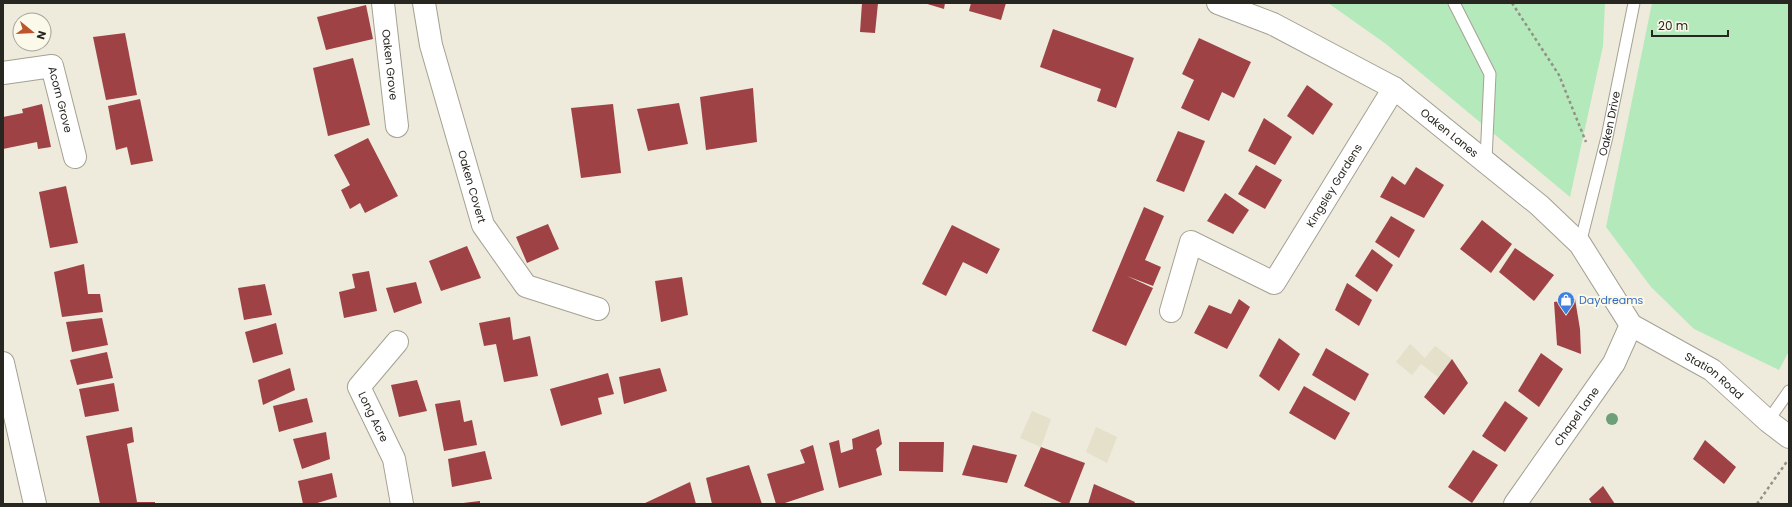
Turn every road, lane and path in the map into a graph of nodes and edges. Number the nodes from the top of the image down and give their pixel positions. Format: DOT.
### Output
graph roads {
  1 [pos="383,3"];
  2 [pos="424,3"];
  3 [pos="1218,3"];
  4 [pos="1454,3"];
  5 [pos="1512,3"];
  6 [pos="1634,3"];
  7 [pos="3,73"];
  8 [pos="1394,88"];
  9 [pos="397,126"];
  10 [pos="74,158"];
  11 [pos="1486,160"];
  12 [pos="1598,170"];
  13 [pos="1580,244"];
  14 [pos="598,309"];
  15 [pos="1171,312"];
  16 [pos="1631,324"];
  17 [pos="398,342"];
  18 [pos="3,363"];
  19 [pos="1789,391"];
  20 [pos="1768,421"];
  21 [pos="1789,437"];
  22 [pos="1789,460"];
  23 [pos="35,504"];
  24 [pos="402,504"];
  25 [pos="1516,504"];
  26 [pos="1757,504"];
  1 -- 9 [label="street, Oaken Grove"];
  2 -- 14 [label="street, Oaken Covert"];
  3 -- 8 [label="street, Oaken Lanes"];
  4 -- 11 [label="lane"];
  5 -- 12 [label="path"];
  6 -- 12 [label="lane, Oaken Drive"];
  7 -- 10 [label="street, Acorn Grove"];
  8 -- 11 [label="street, Oaken Lanes"];
  8 -- 15 [label="street, Kingsley Gardens"];
  11 -- 13 [label="street, Oaken Lanes"];
  12 -- 13 [label="lane, Oaken Drive"];
  13 -- 16 [label="street, Oaken Lanes"];
  16 -- 20 [label="street, Station Road"];
  16 -- 25 [label="street, Chapel Lane"];
  17 -- 24 [label="street, Long Acre"];
  18 -- 23 [label="street"];
  19 -- 20 [label="lane"];
  20 -- 21 [label="street, Station Road"];
  22 -- 26 [label="path"];
}
